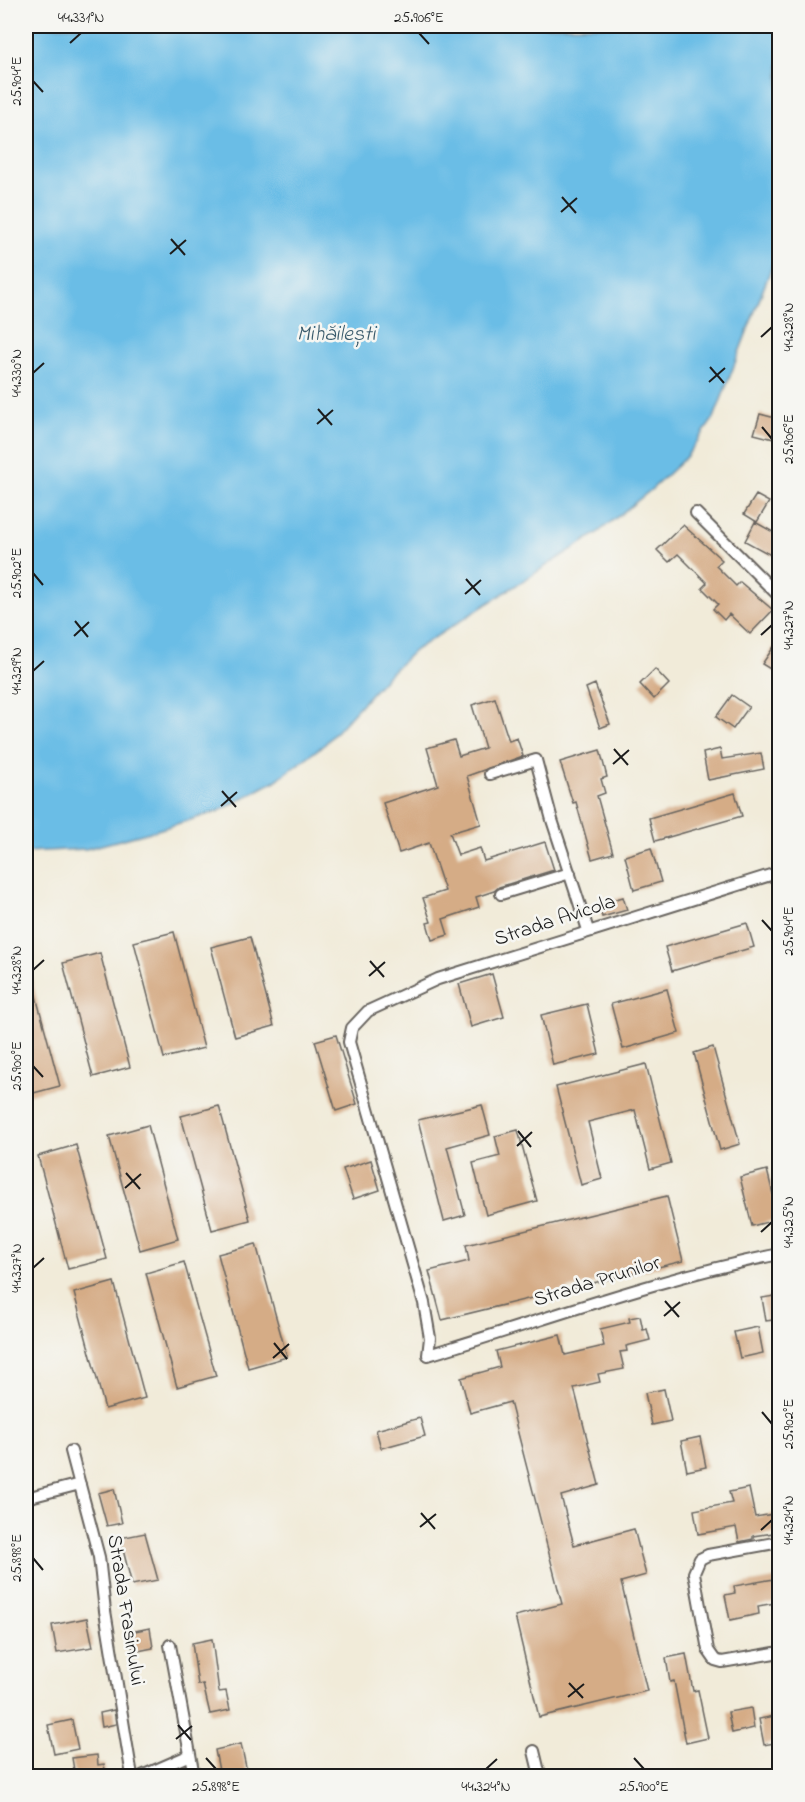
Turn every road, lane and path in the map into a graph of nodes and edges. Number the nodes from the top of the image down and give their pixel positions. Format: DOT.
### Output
graph roads {
  1 [pos="696,513"];
  2 [pos="780,597"];
  3 [pos="490,774"];
  4 [pos="780,872"];
  5 [pos="570,873"];
  6 [pos="501,894"];
  7 [pos="588,930"];
  8 [pos="780,1254"];
  9 [pos="428,1355"];
  10 [pos="71,1451"];
  11 [pos="81,1484"];
  12 [pos="26,1498"];
  13 [pos="780,1542"];
  14 [pos="170,1645"];
  15 [pos="780,1652"];
  16 [pos="534,1751"];
  17 [pos="190,1755"];
  18 [pos="132,1776"];
  19 [pos="142,1776"];
  20 [pos="194,1776"];
  21 [pos="540,1776"];
  1 -- 2 [label="street"];
  3 -- 5 [label="street"];
  4 -- 7 [label="street, Strada Avicola"];
  5 -- 6 [label="street"];
  5 -- 7 [label="street"];
  7 -- 9 [label="street, Strada Avicola"];
  8 -- 9 [label="street, Strada Prunilor"];
  10 -- 11 [label="street, Strada Frasinului"];
  11 -- 12 [label="street"];
  11 -- 18 [label="street, Strada Frasinului"];
  13 -- 15 [label="street"];
  14 -- 17 [label="street"];
  16 -- 21 [label="street"];
  17 -- 19 [label="street"];
  17 -- 20 [label="street"];
}
